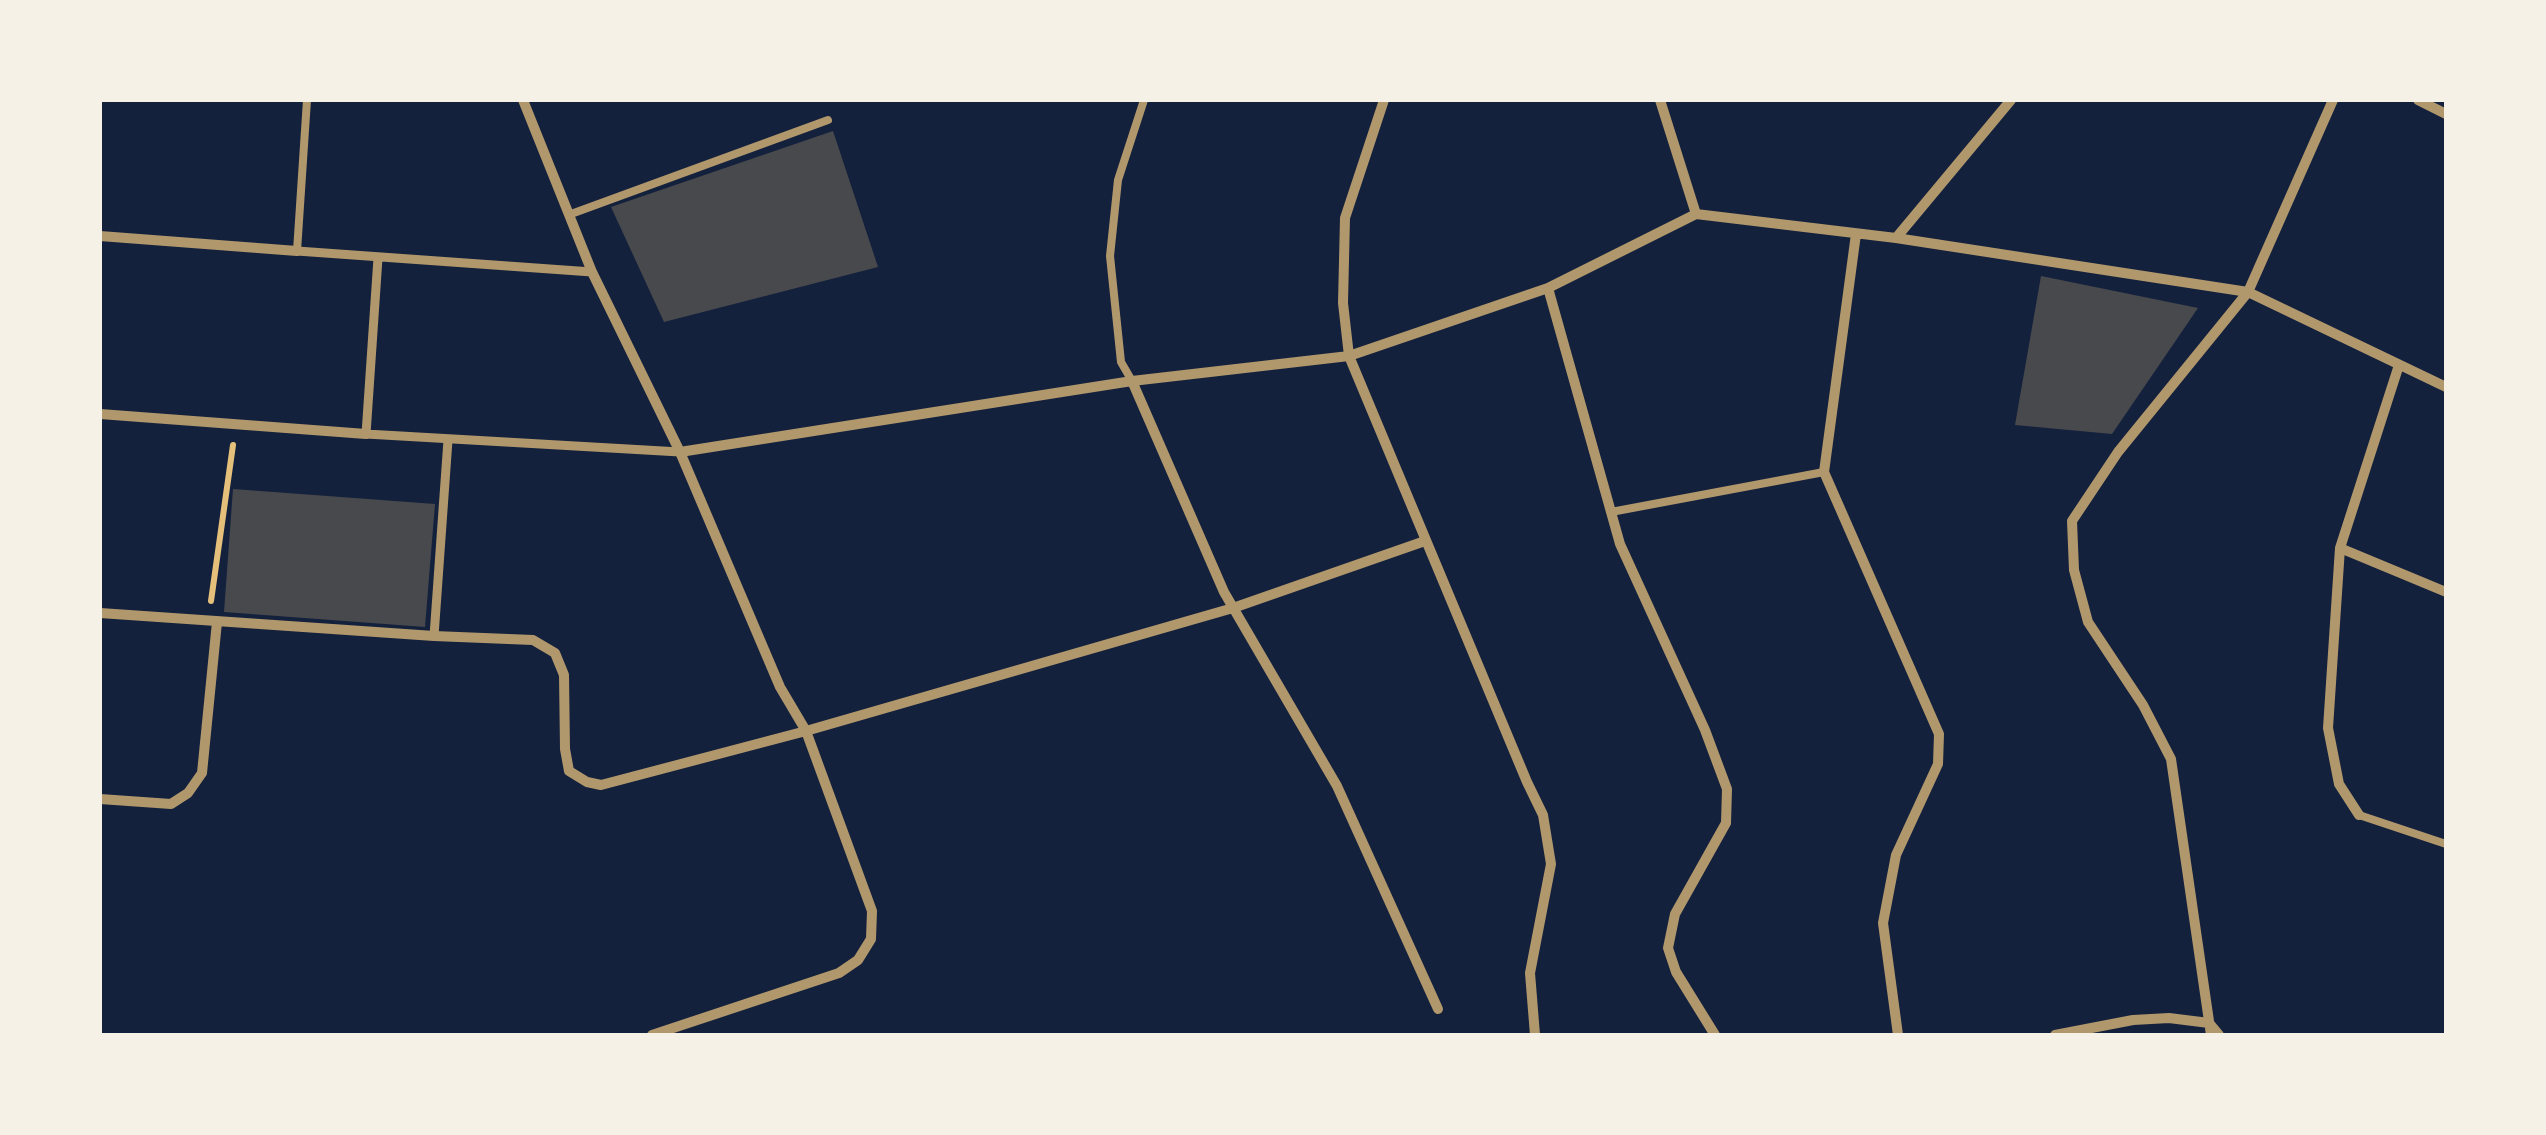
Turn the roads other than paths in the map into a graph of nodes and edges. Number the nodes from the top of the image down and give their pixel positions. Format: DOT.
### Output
graph roads {
  1 [pos="307,100"];
  2 [pos="523,100"];
  3 [pos="1144,100"];
  4 [pos="1384,100"];
  5 [pos="1660,100"];
  6 [pos="2011,100"];
  7 [pos="2333,100"];
  8 [pos="2418,100"];
  9 [pos="2446,114"];
  10 [pos="828,120"];
  11 [pos="571,214"];
  12 [pos="1696,214"];
  13 [pos="1856,234"];
  14 [pos="100,236"];
  15 [pos="1896,238"];
  16 [pos="297,251"];
  17 [pos="378,258"];
  18 [pos="592,272"];
  19 [pos="1548,288"];
  20 [pos="2248,292"];
  21 [pos="1349,356"];
  22 [pos="2399,365"];
  23 [pos="1132,382"];
  24 [pos="2446,387"];
  25 [pos="100,414"];
  26 [pos="366,434"];
  27 [pos="448,440"];
  28 [pos="680,452"];
  29 [pos="1824,472"];
  30 [pos="1611,512"];
  31 [pos="1425,541"];
  32 [pos="2340,548"];
  33 [pos="2446,592"];
  34 [pos="1233,608"];
  35 [pos="100,613"];
  36 [pos="212,622"];
  37 [pos="434,636"];
  38 [pos="806,731"];
  39 [pos="100,799"];
  40 [pos="2358,815"];
  41 [pos="2446,844"];
  42 [pos="1438,1010"];
  43 [pos="2210,1029"];
  44 [pos="652,1035"];
  45 [pos="1535,1035"];
  46 [pos="1715,1035"];
  47 [pos="1898,1035"];
  48 [pos="2056,1035"];
  49 [pos="2219,1035"];
  1 -- 16 [label="lane"];
  2 -- 11 [label="street"];
  3 -- 23 [label="lane"];
  4 -- 21 [label="street"];
  5 -- 12 [label="street"];
  6 -- 15 [label="street"];
  7 -- 20 [label="street"];
  8 -- 9 [label="street"];
  10 -- 11 [label="lane"];
  11 -- 18 [label="street"];
  12 -- 13 [label="street"];
  12 -- 19 [label="street"];
  13 -- 15 [label="street"];
  13 -- 29 [label="street"];
  14 -- 16 [label="street"];
  15 -- 20 [label="street"];
  16 -- 17 [label="street"];
  17 -- 18 [label="street"];
  17 -- 26 [label="street"];
  18 -- 28 [label="street"];
  19 -- 21 [label="street"];
  19 -- 30 [label="street"];
  20 -- 22 [label="street"];
  20 -- 43 [label="street"];
  21 -- 23 [label="street"];
  21 -- 31 [label="street"];
  22 -- 24 [label="street"];
  22 -- 32 [label="street"];
  23 -- 28 [label="street"];
  23 -- 34 [label="street"];
  25 -- 26 [label="street"];
  26 -- 27 [label="street"];
  27 -- 28 [label="street"];
  27 -- 37 [label="street"];
  28 -- 38 [label="street"];
  29 -- 30 [label="lane"];
  29 -- 47 [label="street"];
  30 -- 46 [label="street"];
  31 -- 34 [label="street"];
  31 -- 45 [label="street"];
  32 -- 33 [label="street"];
  32 -- 40 [label="street"];
  34 -- 38 [label="street"];
  34 -- 42 [label="street"];
  35 -- 36 [label="street"];
  36 -- 37 [label="street"];
  36 -- 39 [label="street"];
  37 -- 38 [label="street"];
  38 -- 44 [label="street"];
  40 -- 41 [label="lane"];
  43 -- 48 [label="street"];
  43 -- 49 [label="street"];
}
